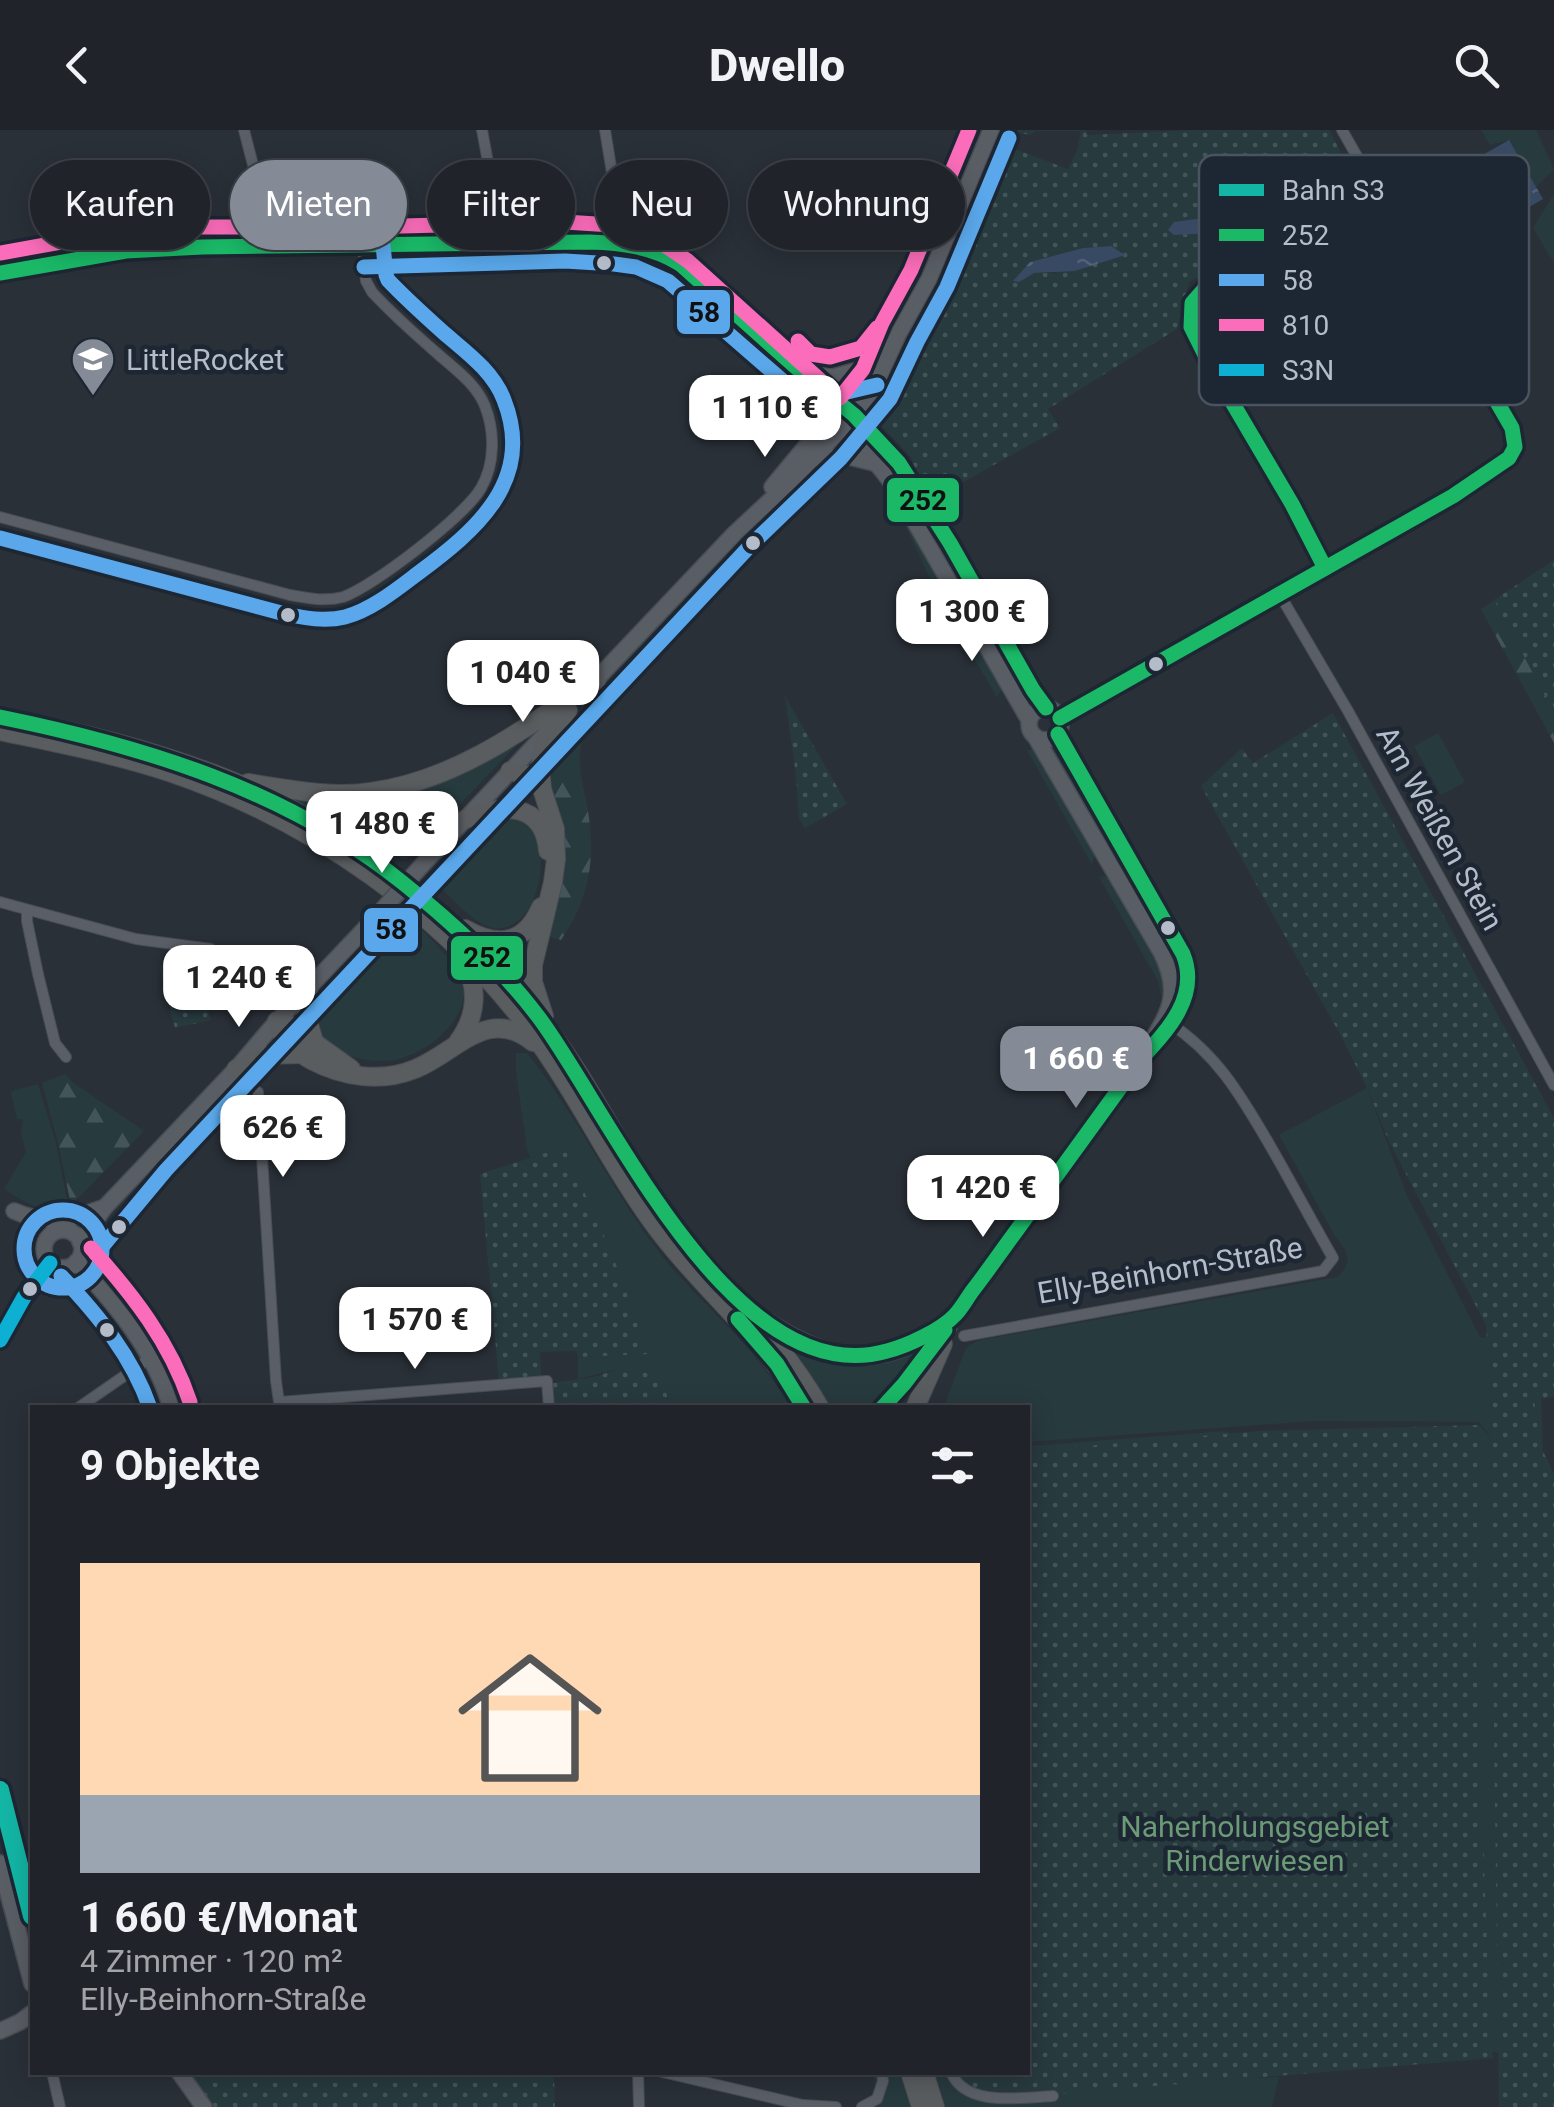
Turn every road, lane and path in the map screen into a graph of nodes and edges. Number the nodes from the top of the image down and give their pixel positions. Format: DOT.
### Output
graph roads {
  1 [pos="244,130"];
  2 [pos="482,130"];
  3 [pos="604,130"];
  4 [pos="990,130"];
  5 [pos="1342,130"];
  6 [pos="1356,155"];
  7 [pos="252,160"];
  8 [pos="488,160"];
  9 [pos="609,160"];
  10 [pos="230,247"];
  11 [pos="363,250"];
  12 [pos="632,250"];
  13 [pos="647,250"];
  14 [pos="0,273"];
  15 [pos="1199,296"];
  16 [pos="899,334"];
  17 [pos="1199,342"];
  18 [pos="873,366"];
  19 [pos="800,371"];
  20 [pos="1234,405"];
  21 [pos="1499,405"];
  22 [pos="842,416"];
  23 [pos="812,459"];
  24 [pos="878,465"];
  25 [pos="0,517"];
  26 [pos="735,533"];
  27 [pos="1325,568"];
  28 [pos="952,586"];
  29 [pos="1280,595"];
  30 [pos="981,597"];
  31 [pos="597,678"];
  32 [pos="568,710"];
  33 [pos="0,717"];
  34 [pos="1029,720"];
  35 [pos="1054,720"];
  36 [pos="0,732"];
  37 [pos="1036,738"];
  38 [pos="510,771"];
  39 [pos="228,780"];
  40 [pos="542,789"];
  41 [pos="466,819"];
  42 [pos="0,902"];
  43 [pos="27,910"];
  44 [pos="449,920"];
  45 [pos="456,945"];
  46 [pos="210,949"];
  47 [pos="309,986"];
  48 [pos="276,1021"];
  49 [pos="1167,1021"];
  50 [pos="549,1031"];
  51 [pos="455,1044"];
  52 [pos="308,1048"];
  53 [pos="66,1057"];
  54 [pos="551,1060"];
  55 [pos="236,1068"];
  56 [pos="1554,1085"];
  57 [pos="258,1092"];
  58 [pos="105,1206"];
  59 [pos="7,1207"];
  60 [pos="48,1237"];
  61 [pos="76,1237"];
  62 [pos="76,1262"];
  63 [pos="50,1263"];
  64 [pos="749,1310"];
  65 [pos="954,1318"];
  66 [pos="964,1336"];
  67 [pos="0,1340"];
  68 [pos="150,1358"];
  69 [pos="82,1405"];
  70 [pos="170,1405"];
  71 [pos="548,1405"];
  72 [pos="802,1405"];
  73 [pos="818,1405"];
  74 [pos="885,1405"];
  75 [pos="917,1405"];
  76 [pos="0,1863"];
  77 [pos="30,1976"];
  78 [pos="30,2014"];
  79 [pos="0,2031"];
  80 [pos="53,2075"];
  81 [pos="181,2075"];
  82 [pos="638,2075"];
  83 [pos="674,2075"];
  84 [pos="882,2075"];
  85 [pos="911,2075"];
  86 [pos="925,2075"];
  87 [pos="952,2075"];
  88 [pos="1053,2096"];
  89 [pos="803,2106"];
  90 [pos="60,2107"];
  91 [pos="204,2107"];
  92 [pos="639,2107"];
  93 [pos="836,2107"];
  94 [pos="862,2107"];
  95 [pos="921,2107"];
  96 [pos="935,2107"];
  1 -- 7 [label="street"];
  2 -- 8 [label="street"];
  3 -- 9 [label="street"];
  4 -- 16 [label="street"];
  5 -- 6 [label="street"];
  10 -- 14 [label="street"];
  11 -- 25 [label="street"];
  12 -- 22 [label="street"];
  13 -- 19 [label="street"];
  15 -- 17 [label="street"];
  16 -- 18 [label="street"];
  16 -- 22 [label="street"];
  18 -- 19 [label="street"];
  18 -- 22 [label="street"];
  19 -- 22 [label="street"];
  20 -- 27 [label="street"];
  21 -- 27 [label="street"];
  22 -- 23 [label="street"];
  22 -- 24 [label="street, Elly-Beinhorn-Straße"];
  22 -- 26 [label="street"];
  22 -- 30 [label="street, Elly-Beinhorn-Straße"];
  23 -- 24 [label="street"];
  23 -- 26 [label="street"];
  24 -- 28 [label="street, Elly-Beinhorn-Straße"];
  26 -- 31 [label="street"];
  27 -- 29 [label="street"];
  28 -- 30 [label="street"];
  28 -- 34 [label="street, Elly-Beinhorn-Straße"];
  29 -- 35 [label="street"];
  29 -- 56 [label="street, Am Weißen Stein"];
  30 -- 35 [label="street, Elly-Beinhorn-Straße"];
  31 -- 32 [label="street"];
  31 -- 39 [label="highway"];
  32 -- 38 [label="street"];
  32 -- 40 [label="highway"];
  33 -- 39 [label="highway"];
  34 -- 35 [label="street"];
  34 -- 37 [label="street, Elly-Beinhorn-Straße"];
  35 -- 37 [label="street"];
  35 -- 49 [label="street, Elly-Beinhorn-Straße"];
  36 -- 45 [label="highway"];
  37 -- 49 [label="street, Elly-Beinhorn-Straße"];
  38 -- 40 [label="highway"];
  38 -- 41 [label="street"];
  39 -- 44 [label="highway"];
  40 -- 50 [label="highway"];
  41 -- 44 [label="highway"];
  41 -- 47 [label="street, bridge"];
  42 -- 43 [label="street"];
  43 -- 46 [label="street"];
  43 -- 53 [label="street"];
  44 -- 50 [label="highway"];
  45 -- 51 [label="highway"];
  45 -- 54 [label="highway"];
  47 -- 48 [label="street"];
  47 -- 52 [label="highway"];
  48 -- 52 [label="highway"];
  48 -- 55 [label="street"];
  49 -- 65 [label="street, Elly-Beinhorn-Straße"];
  49 -- 66 [label="street, Elly-Beinhorn-Straße"];
  50 -- 64 [label="highway"];
  51 -- 52 [label="highway"];
  51 -- 54 [label="highway"];
  52 -- 55 [label="highway"];
  54 -- 72 [label="highway"];
  55 -- 58 [label="street"];
  57 -- 71 [label="street"];
  58 -- 59 [label="street"];
  58 -- 61 [label="street"];
  59 -- 60 [label="street"];
  60 -- 61 [label="street"];
  60 -- 63 [label="street"];
  61 -- 62 [label="street"];
  62 -- 63 [label="street"];
  62 -- 68 [label="street"];
  63 -- 67 [label="street"];
  64 -- 65 [label="highway"];
  64 -- 73 [label="highway"];
  65 -- 74 [label="highway"];
  65 -- 75 [label="highway"];
  68 -- 69 [label="street"];
  68 -- 70 [label="street"];
  76 -- 77 [label="street"];
  78 -- 79 [label="street"];
  80 -- 90 [label="street"];
  81 -- 91 [label="street"];
  82 -- 92 [label="street"];
  83 -- 89 [label="street"];
  84 -- 94 [label="street"];
  85 -- 95 [label="highway"];
  86 -- 96 [label="highway"];
  87 -- 88 [label="street"];
  89 -- 93 [label="street"];
}
